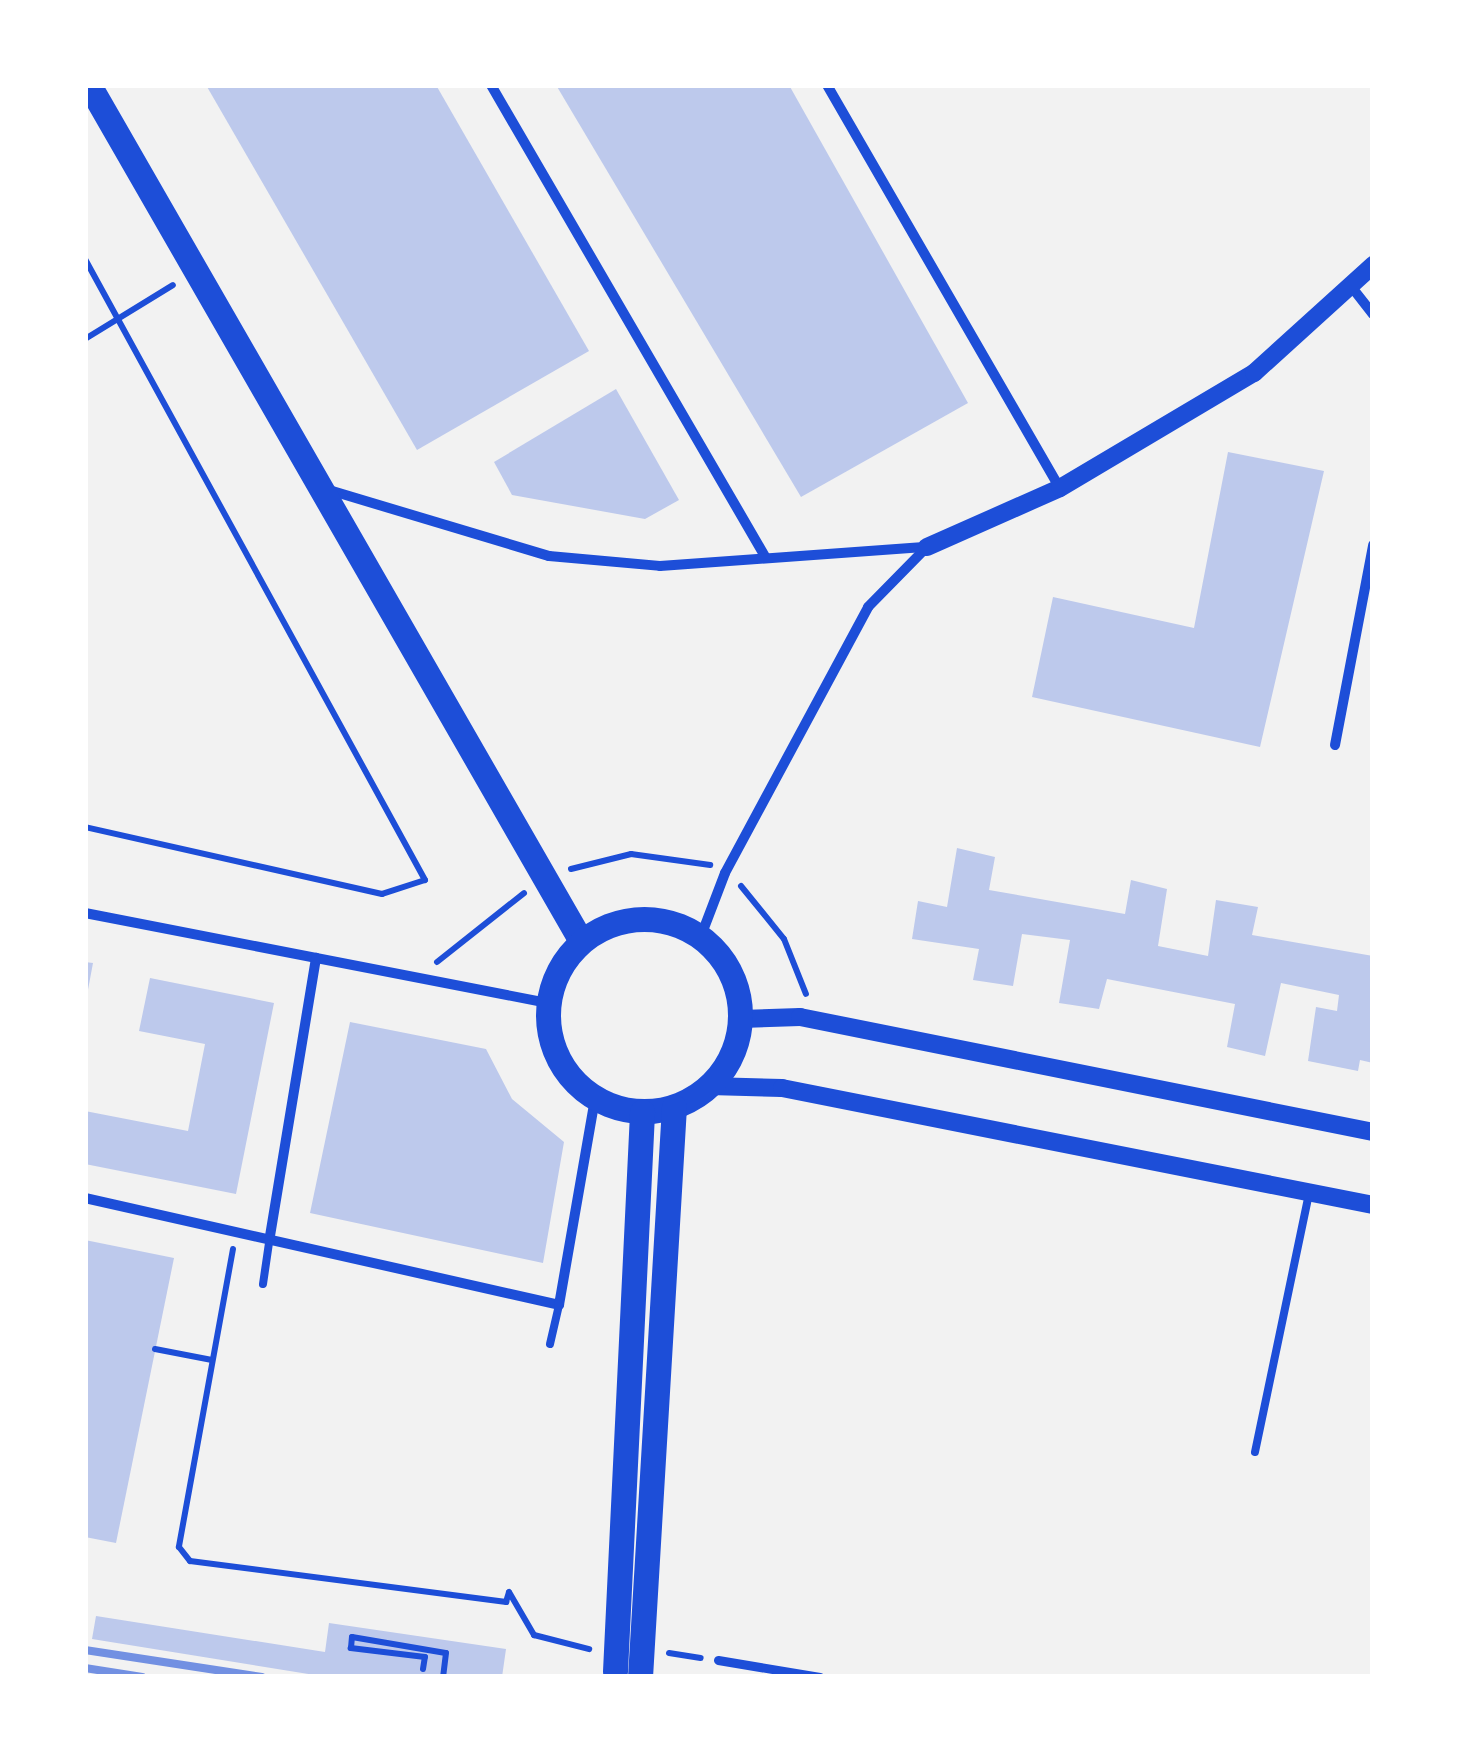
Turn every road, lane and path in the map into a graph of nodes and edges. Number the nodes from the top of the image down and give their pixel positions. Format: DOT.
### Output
graph roads {
  1 [pos="89,85"];
  2 [pos="491,85"];
  3 [pos="827,85"];
  4 [pos="85,259"];
  5 [pos="1373,265"];
  6 [pos="196,270"];
  7 [pos="1354,290"];
  8 [pos="1373,314"];
  9 [pos="120,320"];
  10 [pos="85,340"];
  11 [pos="324,488"];
  12 [pos="1060,488"];
  13 [pos="1373,545"];
  14 [pos="927,548"];
  15 [pos="766,558"];
  16 [pos="1335,745"];
  17 [pos="85,826"];
  18 [pos="707,863"];
  19 [pos="579,865"];
  20 [pos="739,883"];
  21 [pos="522,893"];
  22 [pos="85,913"];
  23 [pos="701,936"];
  24 [pos="581,942"];
  25 [pos="316,958"];
  26 [pos="420,959"];
  27 [pos="806,994"];
  28 [pos="548,1003"];
  29 [pos="741,1019"];
  30 [pos="710,1086"];
  31 [pos="595,1098"];
  32 [pos="674,1107"];
  33 [pos="642,1112"];
  34 [pos="1373,1132"];
  35 [pos="1309,1192"];
  36 [pos="85,1198"];
  37 [pos="1373,1205"];
  38 [pos="236,1229"];
  39 [pos="270,1236"];
  40 [pos="263,1284"];
  41 [pos="559,1305"];
  42 [pos="550,1344"];
  43 [pos="155,1350"];
  44 [pos="212,1360"];
  45 [pos="1256,1452"];
  46 [pos="642,1649"];
  47 [pos="718,1660"];
  48 [pos="615,1661"];
  49 [pos="423,1668"];
  50 [pos="443,1677"];
  51 [pos="640,1677"];
  52 [pos="820,1677"];
  1 -- 6 [label="main road"];
  2 -- 15 [label="street"];
  3 -- 12 [label="street"];
  4 -- 9 [label="path"];
  5 -- 7 [label="street"];
  6 -- 9 [label="path"];
  6 -- 11 [label="main road"];
  7 -- 8 [label="street"];
  7 -- 12 [label="street"];
  9 -- 10 [label="path"];
  9 -- 17 [label="path"];
  11 -- 15 [label="street"];
  11 -- 24 [label="main road"];
  12 -- 14 [label="street"];
  13 -- 16 [label="street"];
  14 -- 15 [label="street"];
  14 -- 23 [label="street"];
  18 -- 19 [label="path"];
  20 -- 27 [label="path"];
  21 -- 26 [label="path"];
  22 -- 25 [label="street"];
  23 -- 24 [label="main road"];
  23 -- 29 [label="main road"];
  24 -- 28 [label="main road"];
  25 -- 28 [label="street"];
  25 -- 39 [label="street"];
  28 -- 31 [label="main road"];
  29 -- 30 [label="main road"];
  29 -- 34 [label="street"];
  30 -- 32 [label="main road"];
  30 -- 35 [label="street"];
  31 -- 33 [label="main road"];
  31 -- 41 [label="street"];
  32 -- 33 [label="main road"];
  32 -- 46 [label="main road"];
  33 -- 48 [label="main road"];
  35 -- 37 [label="street"];
  35 -- 45 [label="lane"];
  36 -- 38 [label="street"];
  38 -- 39 [label="street"];
  38 -- 44 [label="path"];
  39 -- 40 [label="lane"];
  39 -- 41 [label="street"];
  41 -- 42 [label="lane"];
  43 -- 44 [label="path"];
  44 -- 48 [label="path"];
  46 -- 47 [label="path"];
  46 -- 51 [label="main road"];
  47 -- 52 [label="street"];
  49 -- 50 [label="path"];
}
